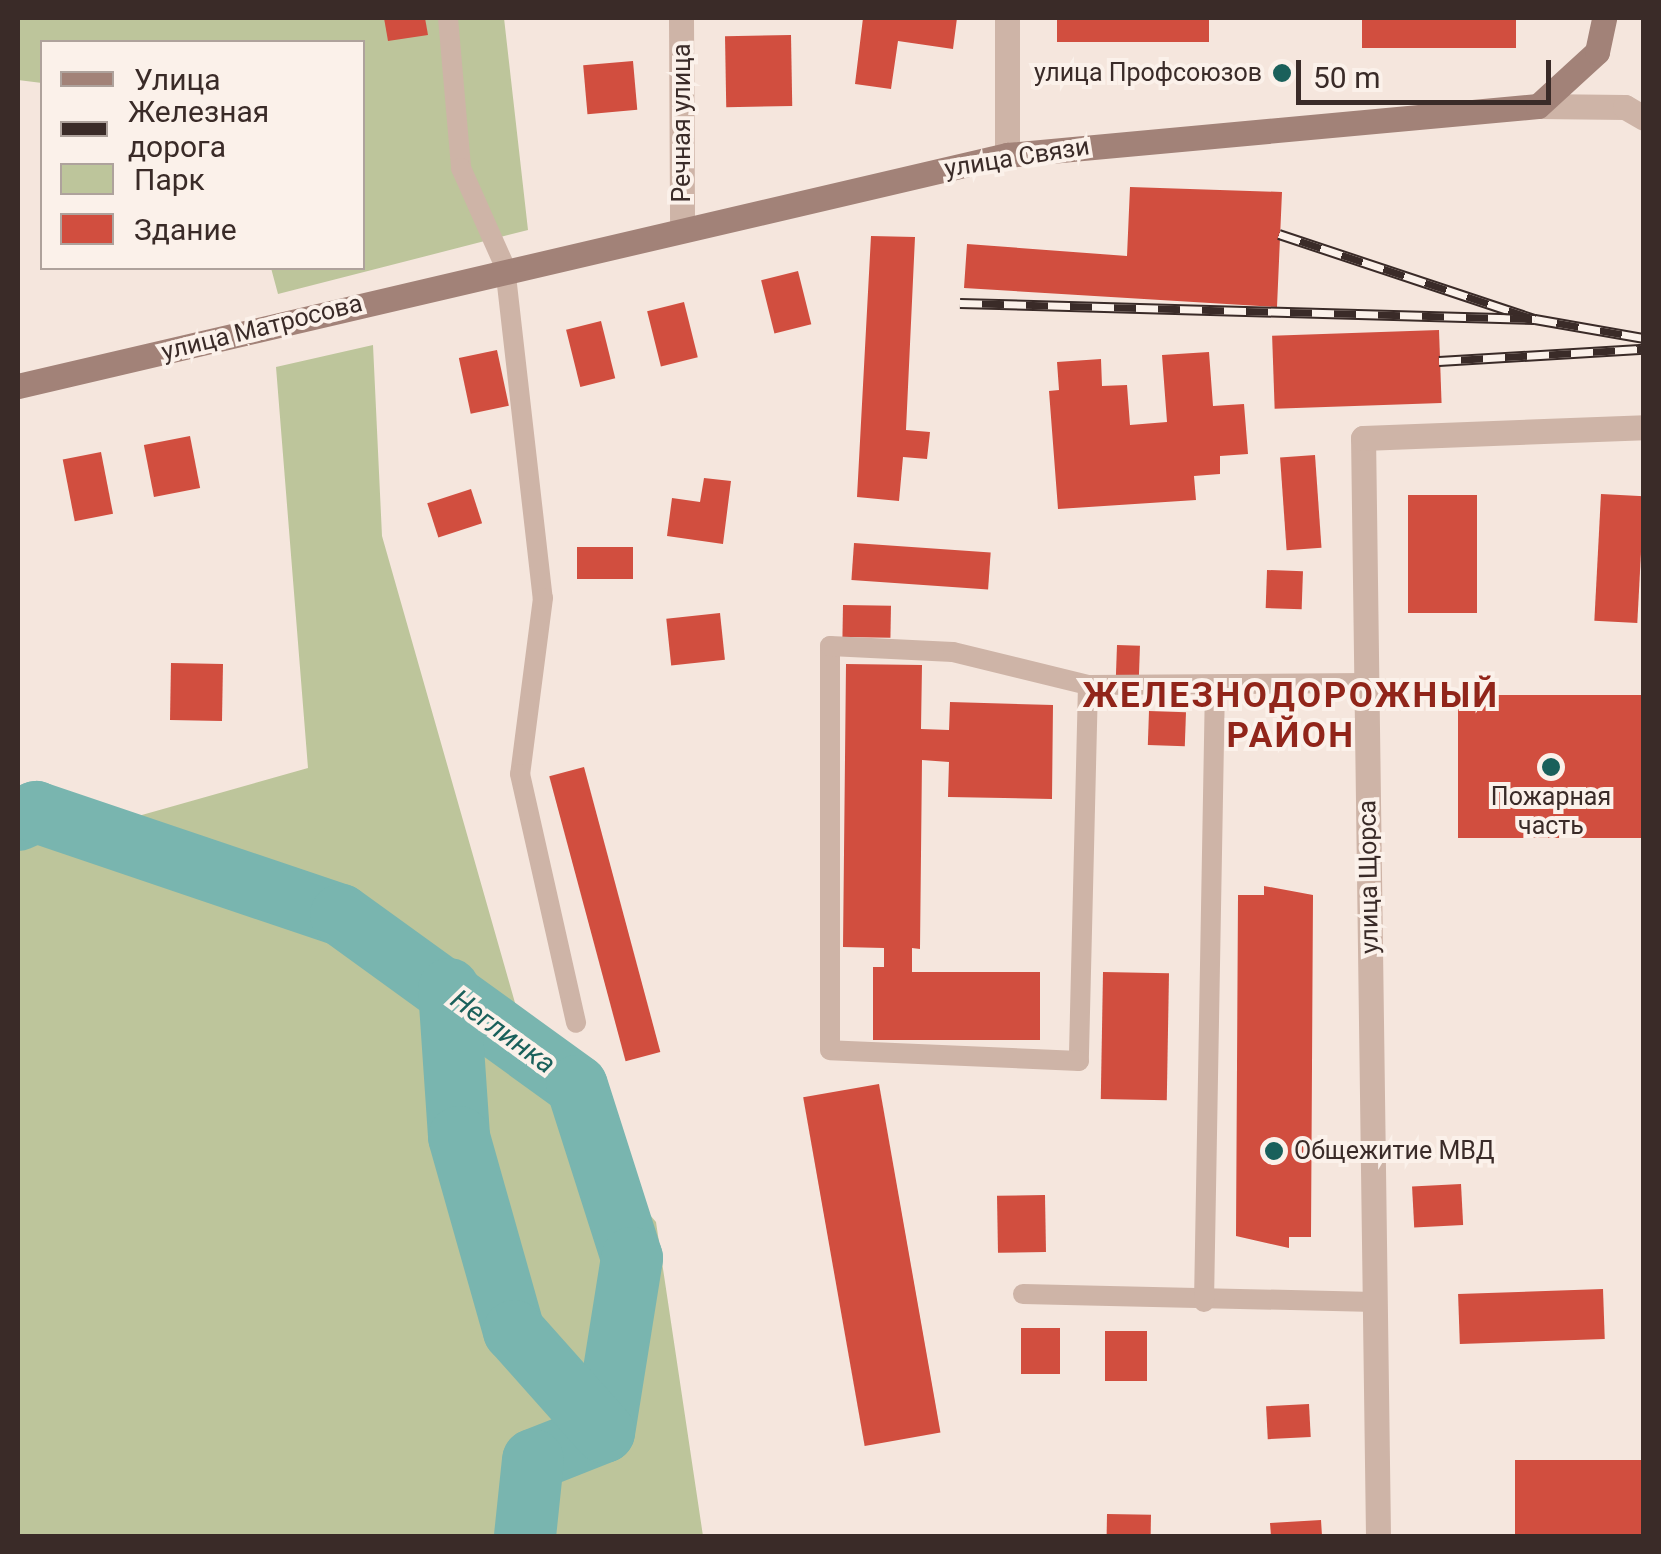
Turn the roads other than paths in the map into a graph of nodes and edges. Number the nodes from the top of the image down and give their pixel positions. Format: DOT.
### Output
graph roads {
  1 [pos="448,18"];
  2 [pos="682,18"];
  3 [pos="1007,18"];
  4 [pos="1604,18"];
  5 [pos="1538,106"];
  6 [pos="1644,118"];
  7 [pos="1007,154"];
  8 [pos="682,228"];
  9 [pos="505,267"];
  10 [pos="18,386"];
  11 [pos="1644,427"];
  12 [pos="1366,683"];
  13 [pos="1088,685"];
  14 [pos="1215,687"];
  15 [pos="576,1023"];
  16 [pos="1023,1294"];
  17 [pos="1204,1302"];
  18 [pos="1375,1302"];
  19 [pos="1378,1536"];
  1 -- 9 [label="lane"];
  2 -- 8 [label="street, Речная улица"];
  3 -- 7 [label="street"];
  4 -- 5 [label="main road"];
  5 -- 6 [label="street"];
  5 -- 7 [label="main road, улица Связи"];
  7 -- 8 [label="main road, улица Связи"];
  8 -- 9 [label="main road, улица Связи"];
  9 -- 10 [label="main road, улица Матросова"];
  9 -- 15 [label="lane"];
  11 -- 12 [label="street, улица Щорса"];
  12 -- 14 [label="lane"];
  12 -- 18 [label="street, улица Щорса"];
  13 -- 13 [label="lane"];
  13 -- 14 [label="lane"];
  14 -- 17 [label="lane"];
  16 -- 17 [label="lane"];
  17 -- 18 [label="lane"];
  18 -- 19 [label="street, улица Щорса"];
}
